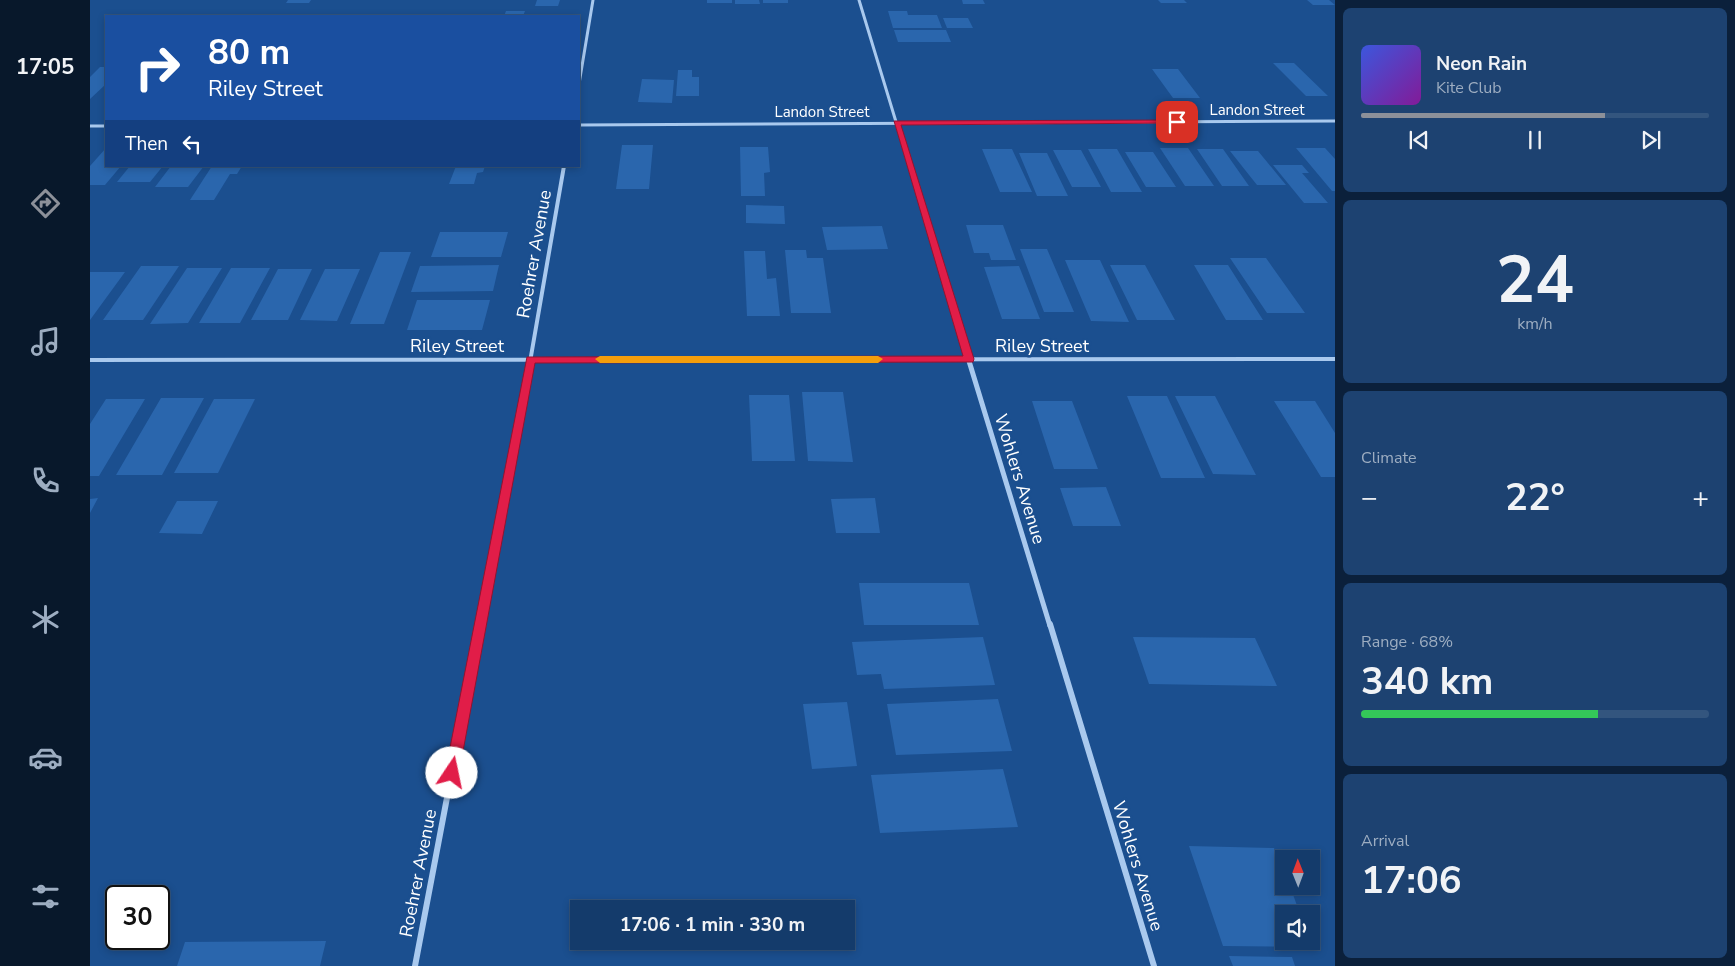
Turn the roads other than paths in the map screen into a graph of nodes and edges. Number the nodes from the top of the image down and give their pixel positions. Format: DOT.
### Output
graph roads {
  1 [pos="593,0"];
  2 [pos="859,0"];
  3 [pos="580,78"];
  4 [pos="1335,121"];
  5 [pos="897,123"];
  6 [pos="580,125"];
  7 [pos="90,126"];
  8 [pos="105,126"];
  9 [pos="564,167"];
  10 [pos="530,359"];
  11 [pos="969,359"];
  12 [pos="1335,359"];
  13 [pos="90,360"];
  14 [pos="415,966"];
  15 [pos="1154,966"];
  1 -- 3 [label="street"];
  2 -- 5 [label="street, Wohlers Avenue"];
  4 -- 5 [label="street, Landon Street"];
  5 -- 6 [label="street, Landon Street"];
  5 -- 11 [label="street, Wohlers Avenue"];
  7 -- 8 [label="street"];
  9 -- 10 [label="street, Roehrer Avenue"];
  10 -- 11 [label="street, Riley Street"];
  10 -- 13 [label="street, Riley Street"];
  10 -- 14 [label="street, Roehrer Avenue"];
  11 -- 12 [label="street, Riley Street"];
  11 -- 15 [label="street, Wohlers Avenue"];
}
